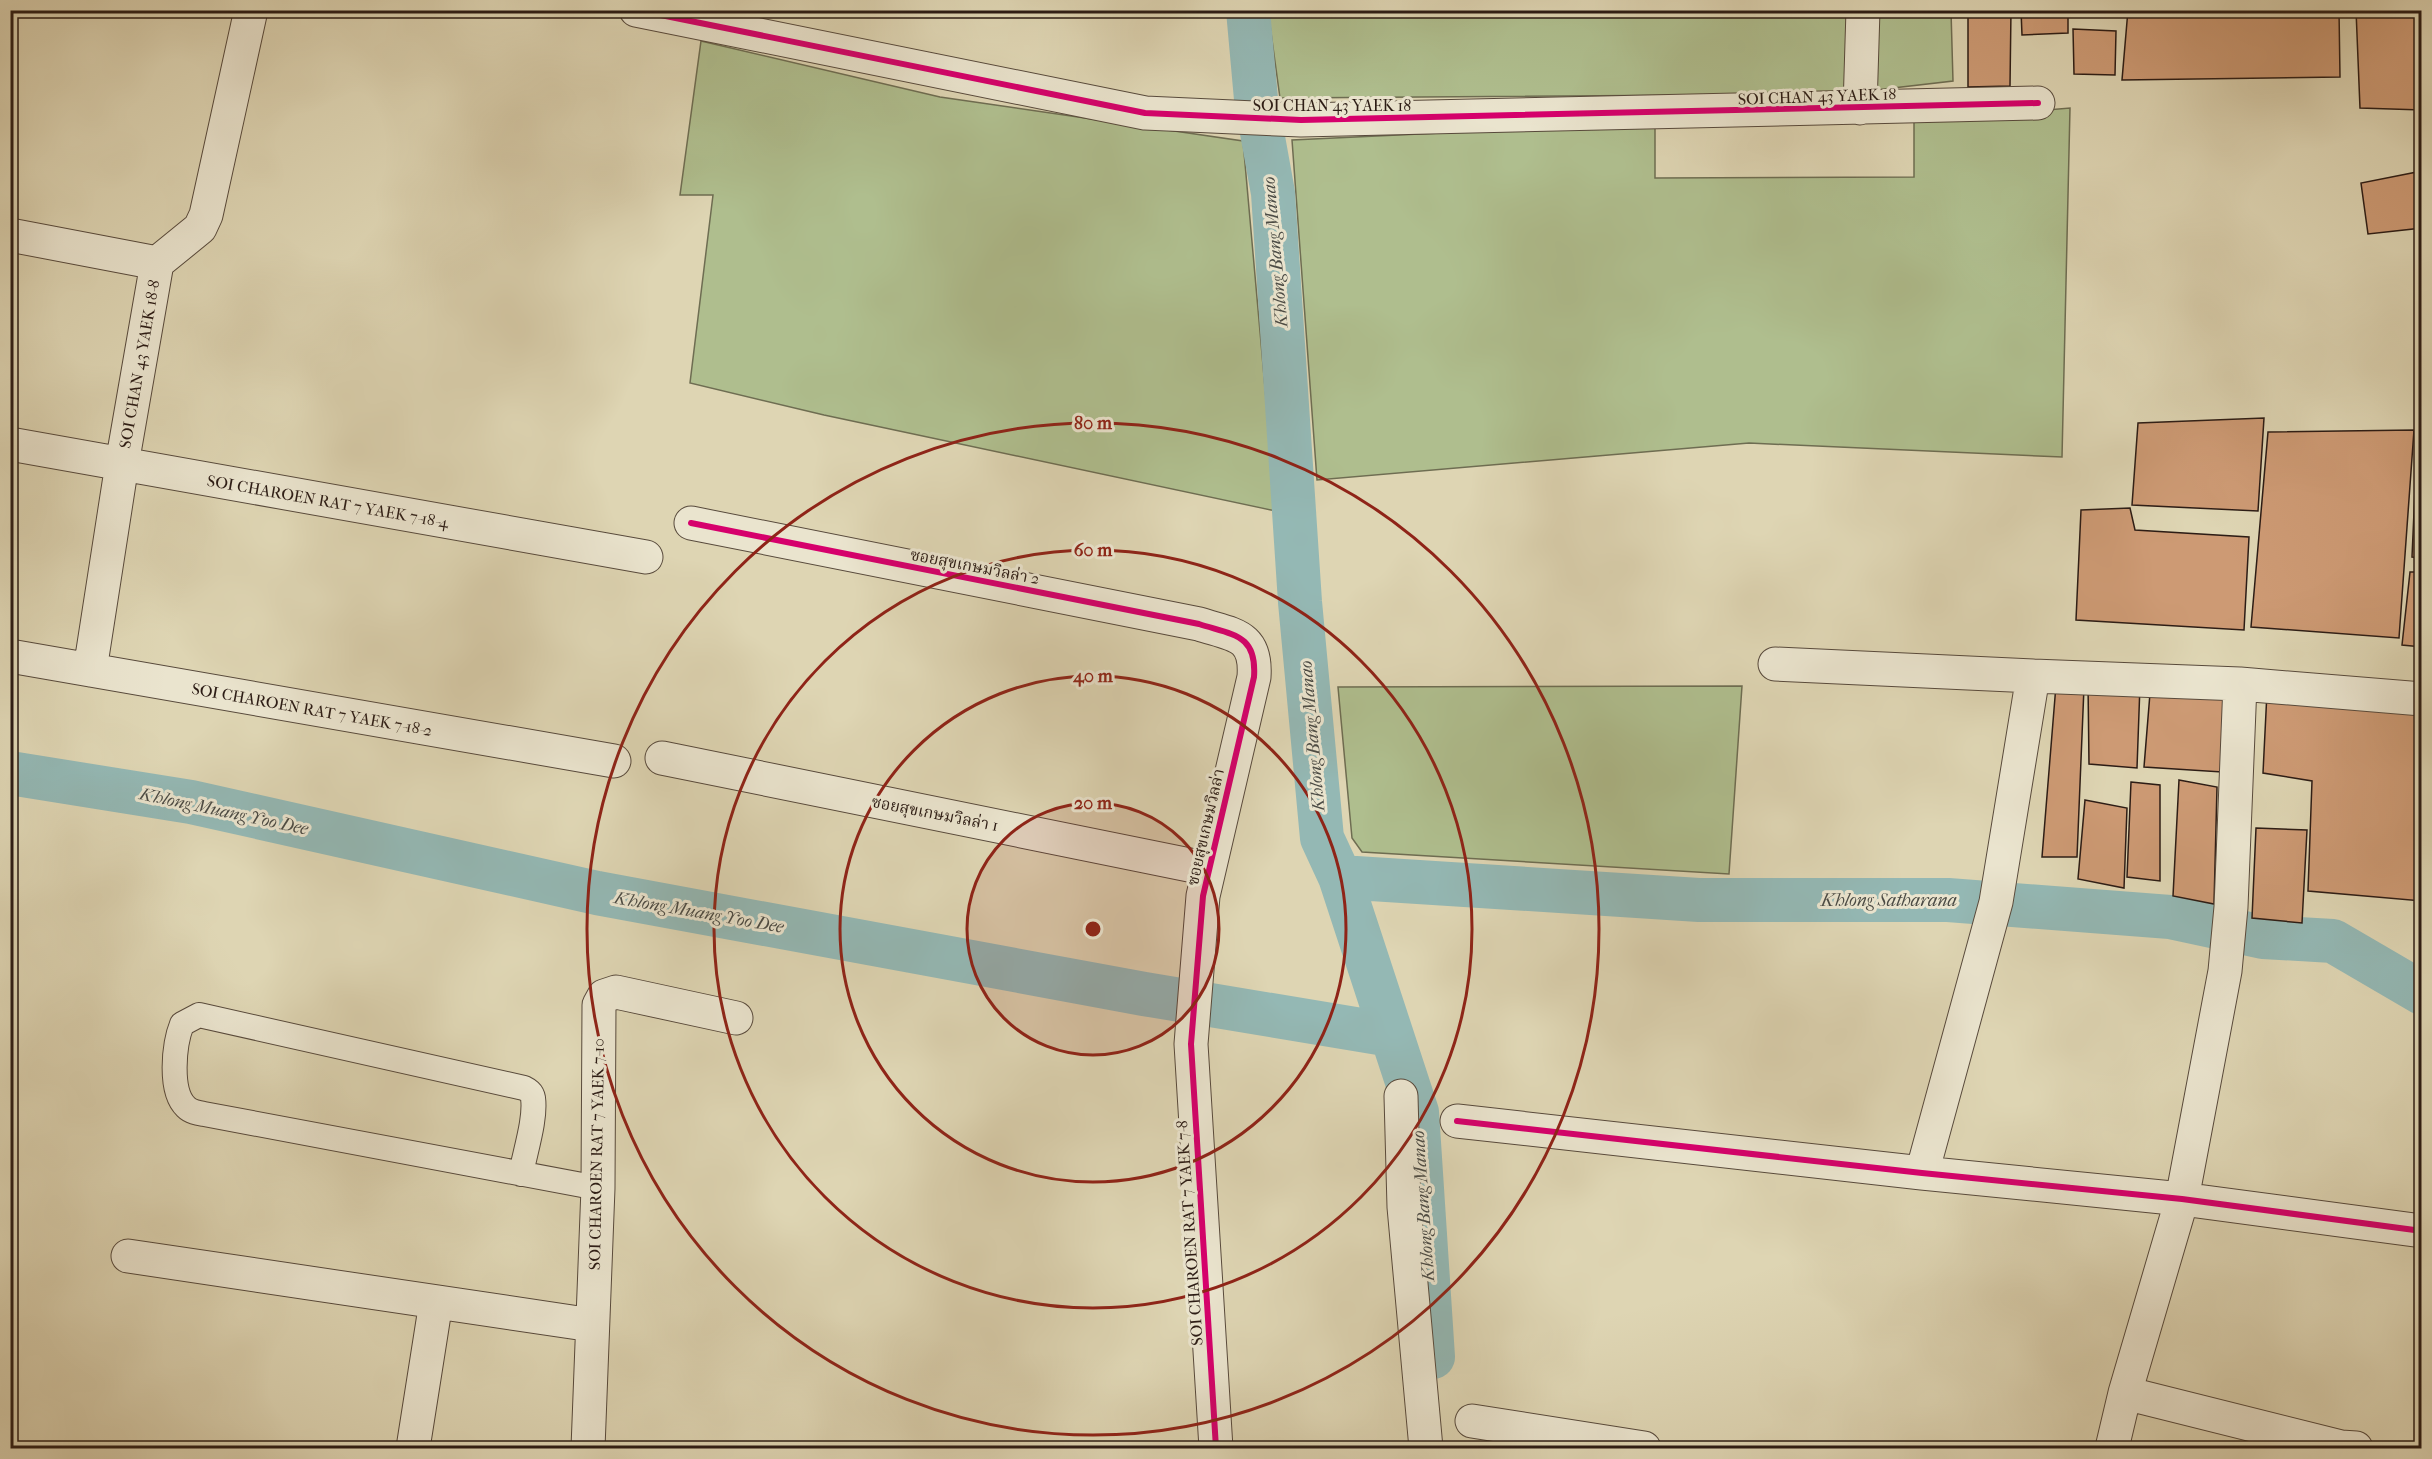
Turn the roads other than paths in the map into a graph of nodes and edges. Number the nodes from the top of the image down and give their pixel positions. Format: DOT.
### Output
graph roads {
  1 [pos="251,10"];
  2 [pos="636,10"];
  3 [pos="1863,10"];
  4 [pos="2038,103"];
  5 [pos="1860,108"];
  6 [pos="10,235"];
  7 [pos="157,263"];
  8 [pos="10,444"];
  9 [pos="122,464"];
  10 [pos="691,524"];
  11 [pos="646,557"];
  12 [pos="1250,646"];
  13 [pos="10,656"];
  14 [pos="1775,664"];
  15 [pos="90,670"];
  16 [pos="2033,675"];
  17 [pos="2240,684"];
  18 [pos="2421,699"];
  19 [pos="662,758"];
  20 [pos="614,761"];
  21 [pos="1209,869"];
  22 [pos="1193,1017"];
  23 [pos="736,1018"];
  24 [pos="1401,1096"];
  25 [pos="1457,1121"];
  26 [pos="521,1173"];
  27 [pos="1922,1173"];
  28 [pos="598,1188"];
  29 [pos="2182,1199"];
  30 [pos="2421,1231"];
  31 [pos="128,1256"];
  32 [pos="436,1302"];
  33 [pos="592,1325"];
  34 [pos="2125,1393"];
  35 [pos="1472,1421"];
  36 [pos="413,1449"];
  37 [pos="588,1449"];
  38 [pos="1216,1449"];
  39 [pos="1426,1449"];
  40 [pos="1644,1449"];
  41 [pos="2112,1449"];
  42 [pos="2356,1449"];
  1 -- 7 [label="street, SOI CHAN 43 YAEK 18-8"];
  2 -- 5 [label="street, SOI CHAN 43 YAEK 18"];
  3 -- 5 [label="street"];
  4 -- 5 [label="street, SOI CHAN 43 YAEK 18"];
  6 -- 7 [label="street"];
  7 -- 9 [label="street, SOI CHAN 43 YAEK 18-8"];
  8 -- 9 [label="street, SOI CHAROEN RAT 7 YAEK 7-18-4"];
  9 -- 11 [label="street, SOI CHAROEN RAT 7 YAEK 7-18-4"];
  9 -- 15 [label="street, SOI CHAN 43 YAEK 18-8"];
  10 -- 12 [label="street, ซอยสุขเกษมวิลล่า 2"];
  12 -- 21 [label="street, ซอยสุขเกษมวิลล่า"];
  13 -- 15 [label="street, SOI CHAROEN RAT 7 YAEK 7-18-2"];
  14 -- 16 [label="street"];
  15 -- 20 [label="street, SOI CHAROEN RAT 7 YAEK 7-18-2"];
  16 -- 17 [label="street"];
  16 -- 27 [label="street"];
  17 -- 18 [label="street"];
  17 -- 29 [label="street"];
  19 -- 21 [label="street, ซอยสุขเกษมวิลล่า 1"];
  21 -- 22 [label="street, ซอยสุขเกษมวิลล่า"];
  22 -- 38 [label="street, SOI CHAROEN RAT 7 YAEK 7-8"];
  23 -- 28 [label="street, SOI CHAROEN RAT 7 YAEK 7-10"];
  24 -- 39 [label="street"];
  25 -- 27 [label="street"];
  26 -- 26 [label="lane"];
  26 -- 28 [label="lane"];
  27 -- 29 [label="street"];
  28 -- 33 [label="street, SOI CHAROEN RAT 7 YAEK 7-10"];
  29 -- 30 [label="street"];
  29 -- 34 [label="street"];
  31 -- 32 [label="street"];
  32 -- 33 [label="street"];
  32 -- 36 [label="street"];
  33 -- 37 [label="street, SOI CHAROEN RAT 7 YAEK 7-10"];
  34 -- 41 [label="street"];
  34 -- 42 [label="street"];
  35 -- 40 [label="street"];
}
